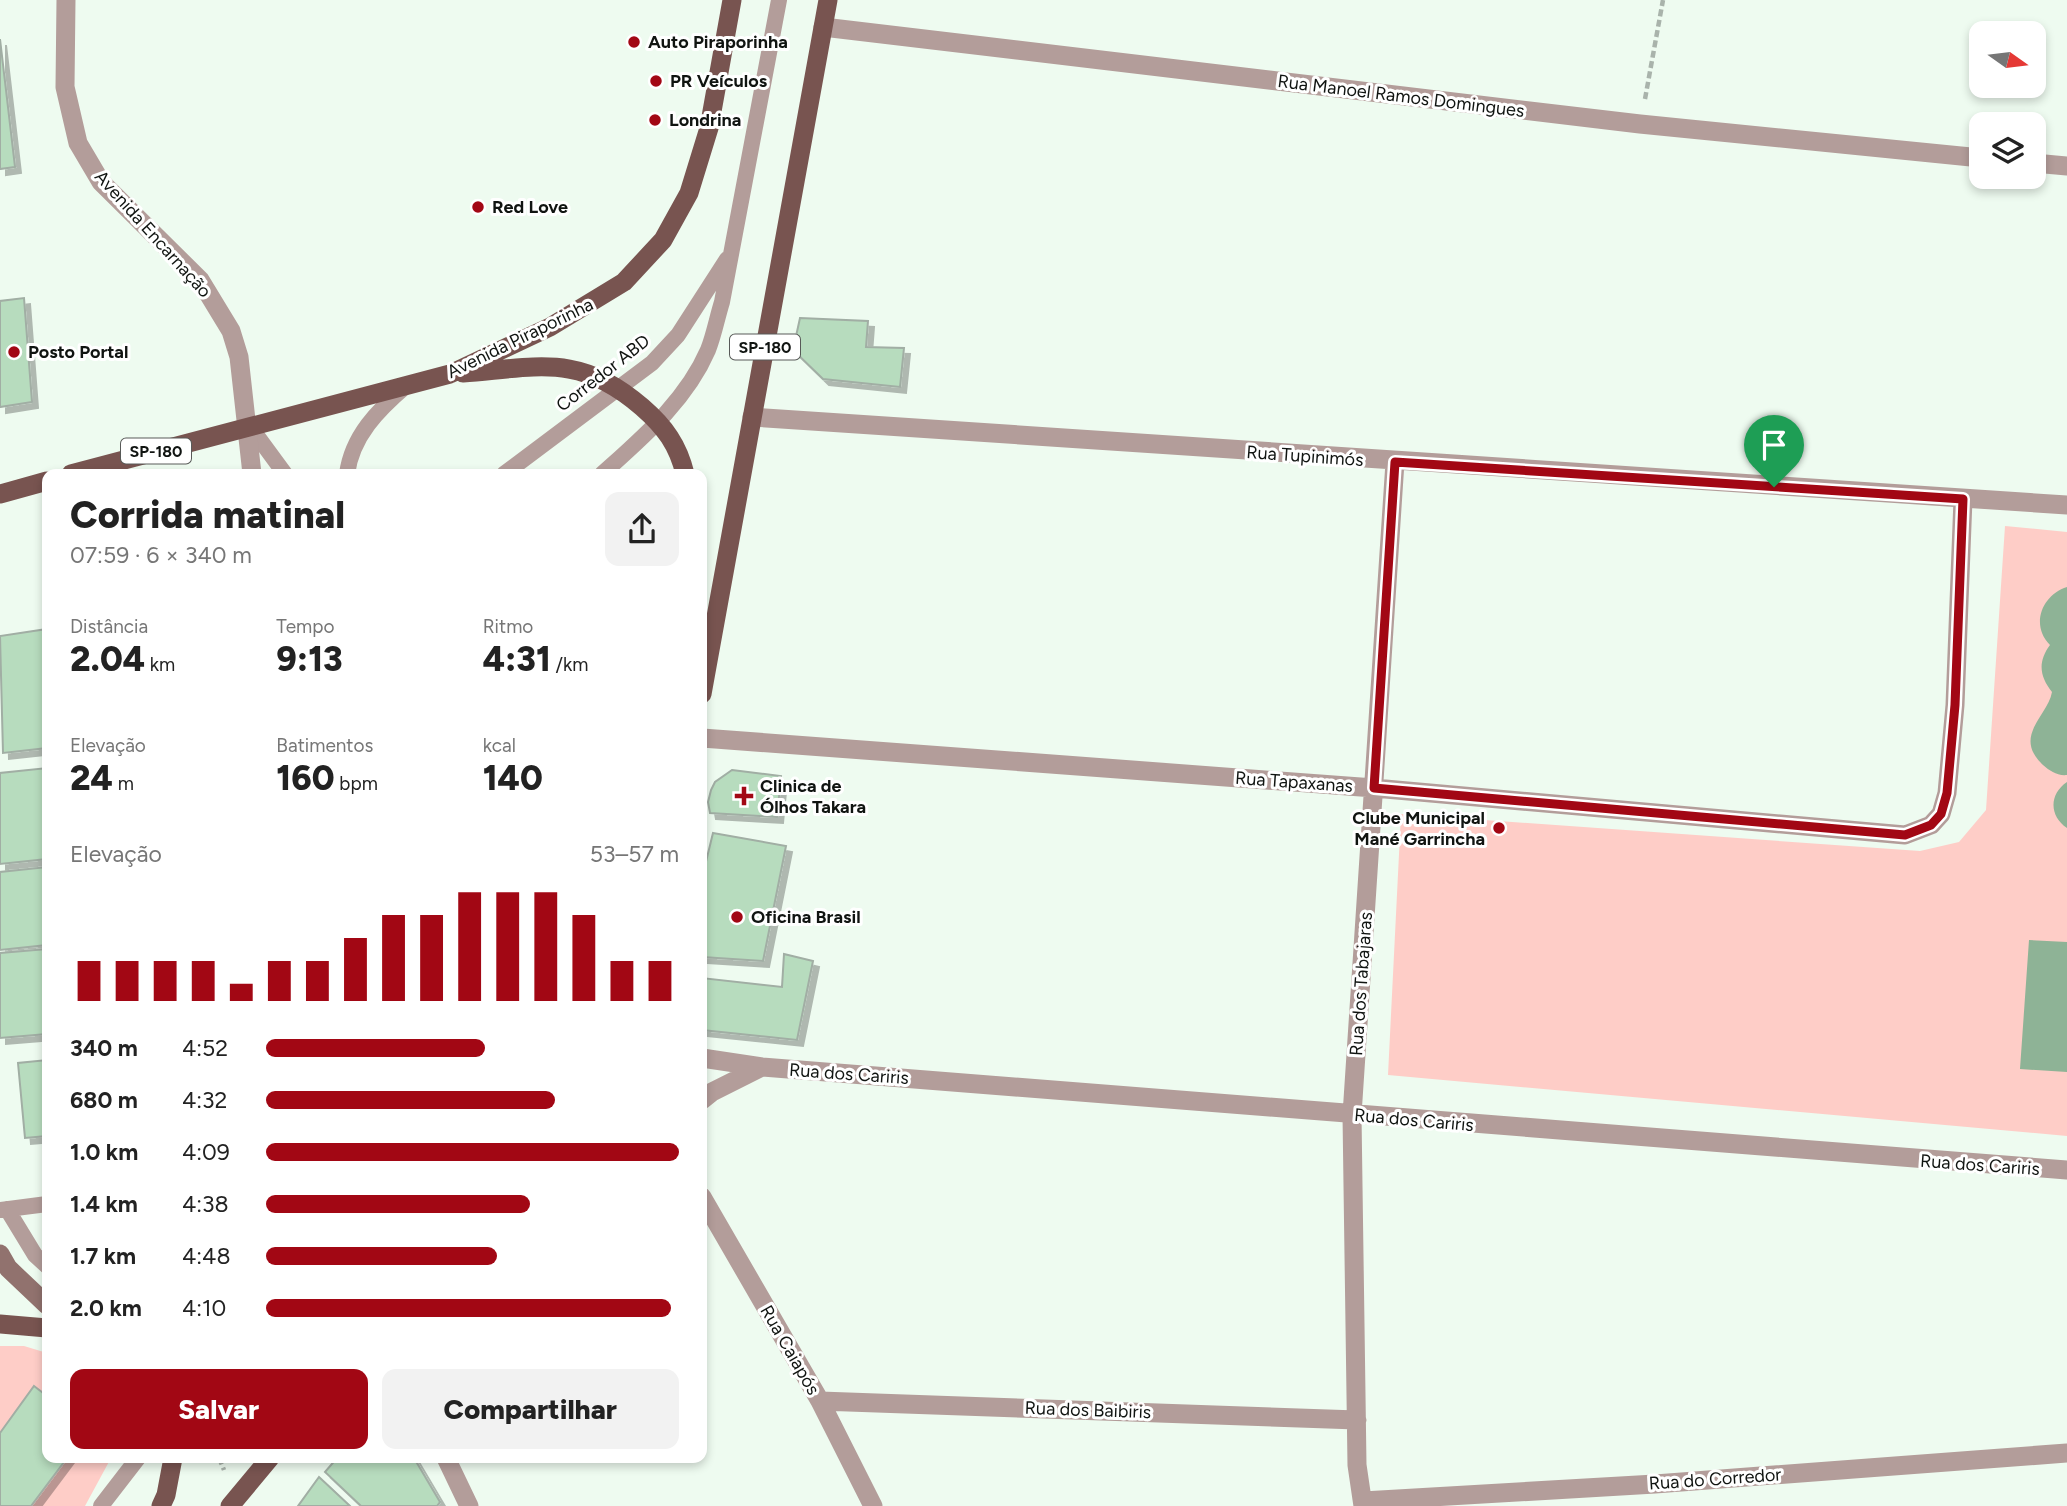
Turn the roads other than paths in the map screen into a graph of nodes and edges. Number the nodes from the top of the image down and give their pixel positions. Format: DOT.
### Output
graph roads {
  1 [pos="66,0"];
  2 [pos="732,0"];
  3 [pos="779,0"];
  4 [pos="828,0"];
  5 [pos="823,27"];
  6 [pos="1969,157"];
  7 [pos="2046,164"];
  8 [pos="2067,166"];
  9 [pos="732,251"];
  10 [pos="450,374"];
  11 [pos="408,385"];
  12 [pos="619,387"];
  13 [pos="752,417"];
  14 [pos="658,422"];
  15 [pos="249,425"];
  16 [pos="1395,462"];
  17 [pos="89,469"];
  18 [pos="252,469"];
  19 [pos="281,469"];
  20 [pos="349,469"];
  21 [pos="511,469"];
  22 [pos="607,469"];
  23 [pos="684,469"];
  24 [pos="42,482"];
  25 [pos="0,494"];
  26 [pos="1963,499"];
  27 [pos="2067,505"];
  28 [pos="707,666"];
  29 [pos="707,738"];
  30 [pos="1374,788"];
  31 [pos="707,1059"];
  32 [pos="762,1067"];
  33 [pos="707,1096"];
  34 [pos="1352,1115"];
  35 [pos="2067,1170"];
  36 [pos="42,1205"];
  37 [pos="707,1206"];
  38 [pos="4,1209"];
  39 [pos="0,1254"];
  40 [pos="42,1261"];
  41 [pos="42,1300"];
  42 [pos="0,1324"];
  43 [pos="42,1328"];
  44 [pos="820,1401"];
  45 [pos="1357,1420"];
  46 [pos="2067,1453"];
  47 [pos="134,1463"];
  48 [pos="172,1463"];
  49 [pos="266,1463"];
  50 [pos="448,1463"];
  51 [pos="1363,1504"];
  52 [pos="101,1506"];
  53 [pos="160,1506"];
  54 [pos="230,1506"];
  55 [pos="469,1506"];
  56 [pos="873,1506"];
  1 -- 15 [label="street, Avenida Encarnação"];
  2 -- 10 [label="main road, Avenida Piraporinha / SP-180"];
  3 -- 9 [label="lane, Corredor ABD"];
  4 -- 5 [label="main road, SP-180"];
  5 -- 6 [label="street, Rua Manoel Ramos Domingues"];
  5 -- 13 [label="main road, SP-180"];
  7 -- 8 [label="street"];
  9 -- 12 [label="lane, Corredor ABD"];
  9 -- 14 [label="lane, Corredor ABD"];
  10 -- 11 [label="main road, Avenida Piraporinha / SP-180"];
  10 -- 12 [label="main road"];
  11 -- 15 [label="main road, Avenida Piraporinha / SP-180"];
  11 -- 20 [label="lane"];
  12 -- 14 [label="main road"];
  12 -- 21 [label="lane, Corredor ABD"];
  13 -- 16 [label="street, Rua Tupinimós"];
  13 -- 28 [label="main road, SP-180"];
  14 -- 22 [label="lane, Corredor ABD"];
  14 -- 23 [label="main road"];
  15 -- 17 [label="main road, Avenida Piraporinha / SP-180"];
  15 -- 18 [label="street, Avenida Encarnação"];
  15 -- 19 [label="lane, Avenida Encarnação"];
  16 -- 26 [label="street, Rua Tupinimós"];
  16 -- 30 [label="street, Rua dos Tabajaras"];
  24 -- 25 [label="main road"];
  26 -- 27 [label="street, Rua Tupinimós"];
  26 -- 30 [label="street, Rua Tapaxanas"];
  29 -- 30 [label="street, Rua Tapaxanas"];
  30 -- 34 [label="street, Rua dos Tabajaras"];
  31 -- 32 [label="street, Rua dos Cariris"];
  32 -- 33 [label="street"];
  32 -- 34 [label="street, Rua dos Cariris"];
  34 -- 35 [label="street, Rua dos Cariris"];
  34 -- 45 [label="street, Rua dos Tabajaras"];
  36 -- 38 [label="lane"];
  37 -- 44 [label="street, Rua Caiapós"];
  38 -- 40 [label="lane"];
  39 -- 41 [label="main road"];
  42 -- 43 [label="main road"];
  44 -- 45 [label="street, Rua dos Baibiris"];
  44 -- 56 [label="street, Rua Caiapós"];
  45 -- 51 [label="street, Rua dos Tabajaras"];
  46 -- 51 [label="street, Rua do Corredor"];
  47 -- 52 [label="lane"];
  48 -- 53 [label="main road"];
  49 -- 54 [label="main road"];
  50 -- 55 [label="street"];
}
